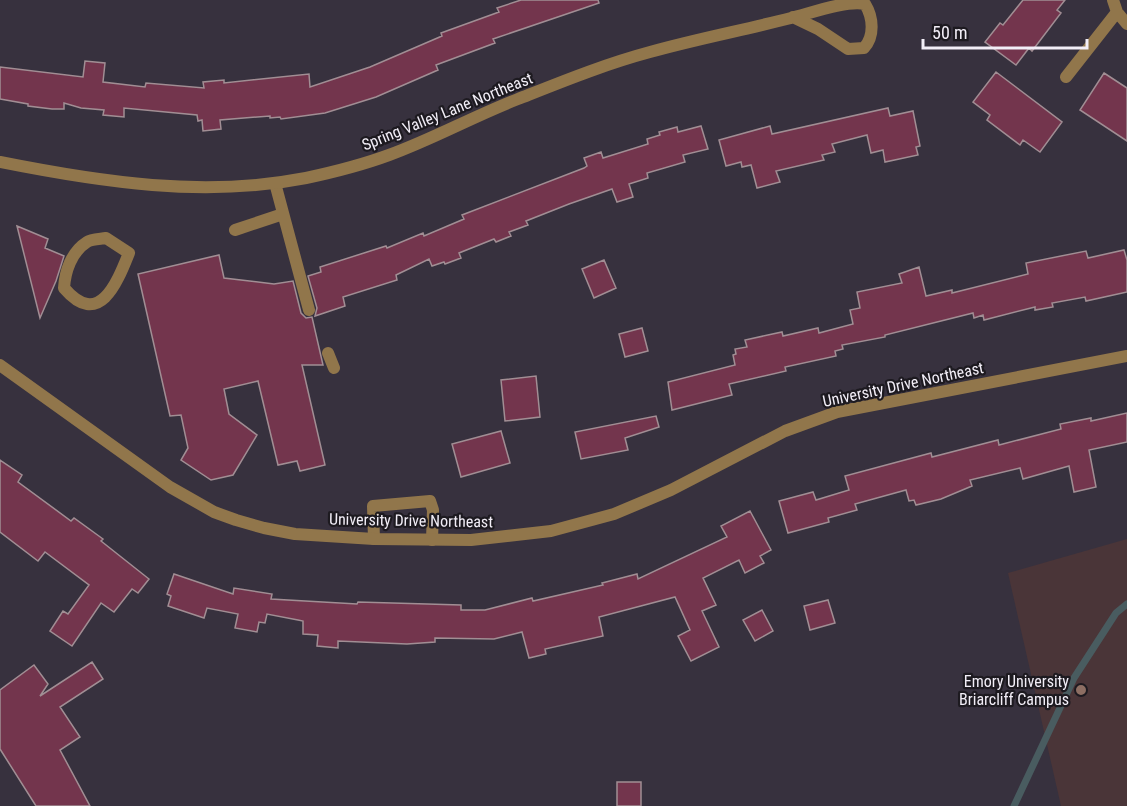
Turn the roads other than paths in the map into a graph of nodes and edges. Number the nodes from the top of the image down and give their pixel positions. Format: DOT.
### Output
graph roads {
  1 [pos="1115,6"];
  2 [pos="793,17"];
  3 [pos="1127,24"];
  4 [pos="1066,77"];
  5 [pos="0,162"];
  6 [pos="275,183"];
  7 [pos="283,214"];
  8 [pos="235,230"];
  9 [pos="65,271"];
  10 [pos="309,310"];
  11 [pos="328,353"];
  12 [pos="1127,356"];
  13 [pos="0,365"];
  14 [pos="334,368"];
  15 [pos="374,539"];
  16 [pos="432,540"];
  1 -- 3 [label="street"];
  1 -- 4 [label="street"];
  2 -- 2 [label="street, Spring Valley Lane Northeast"];
  2 -- 6 [label="street, Spring Valley Lane Northeast"];
  5 -- 6 [label="street, Spring Valley Lane Northeast"];
  6 -- 7 [label="street"];
  7 -- 8 [label="street"];
  7 -- 10 [label="street"];
  9 -- 9 [label="street"];
  11 -- 14 [label="street"];
  12 -- 16 [label="street, University Drive Northeast"];
  13 -- 15 [label="street, University Drive Northeast"];
  15 -- 16 [label="street, University Drive Northeast"];
  15 -- 16 [label="street"];
}
